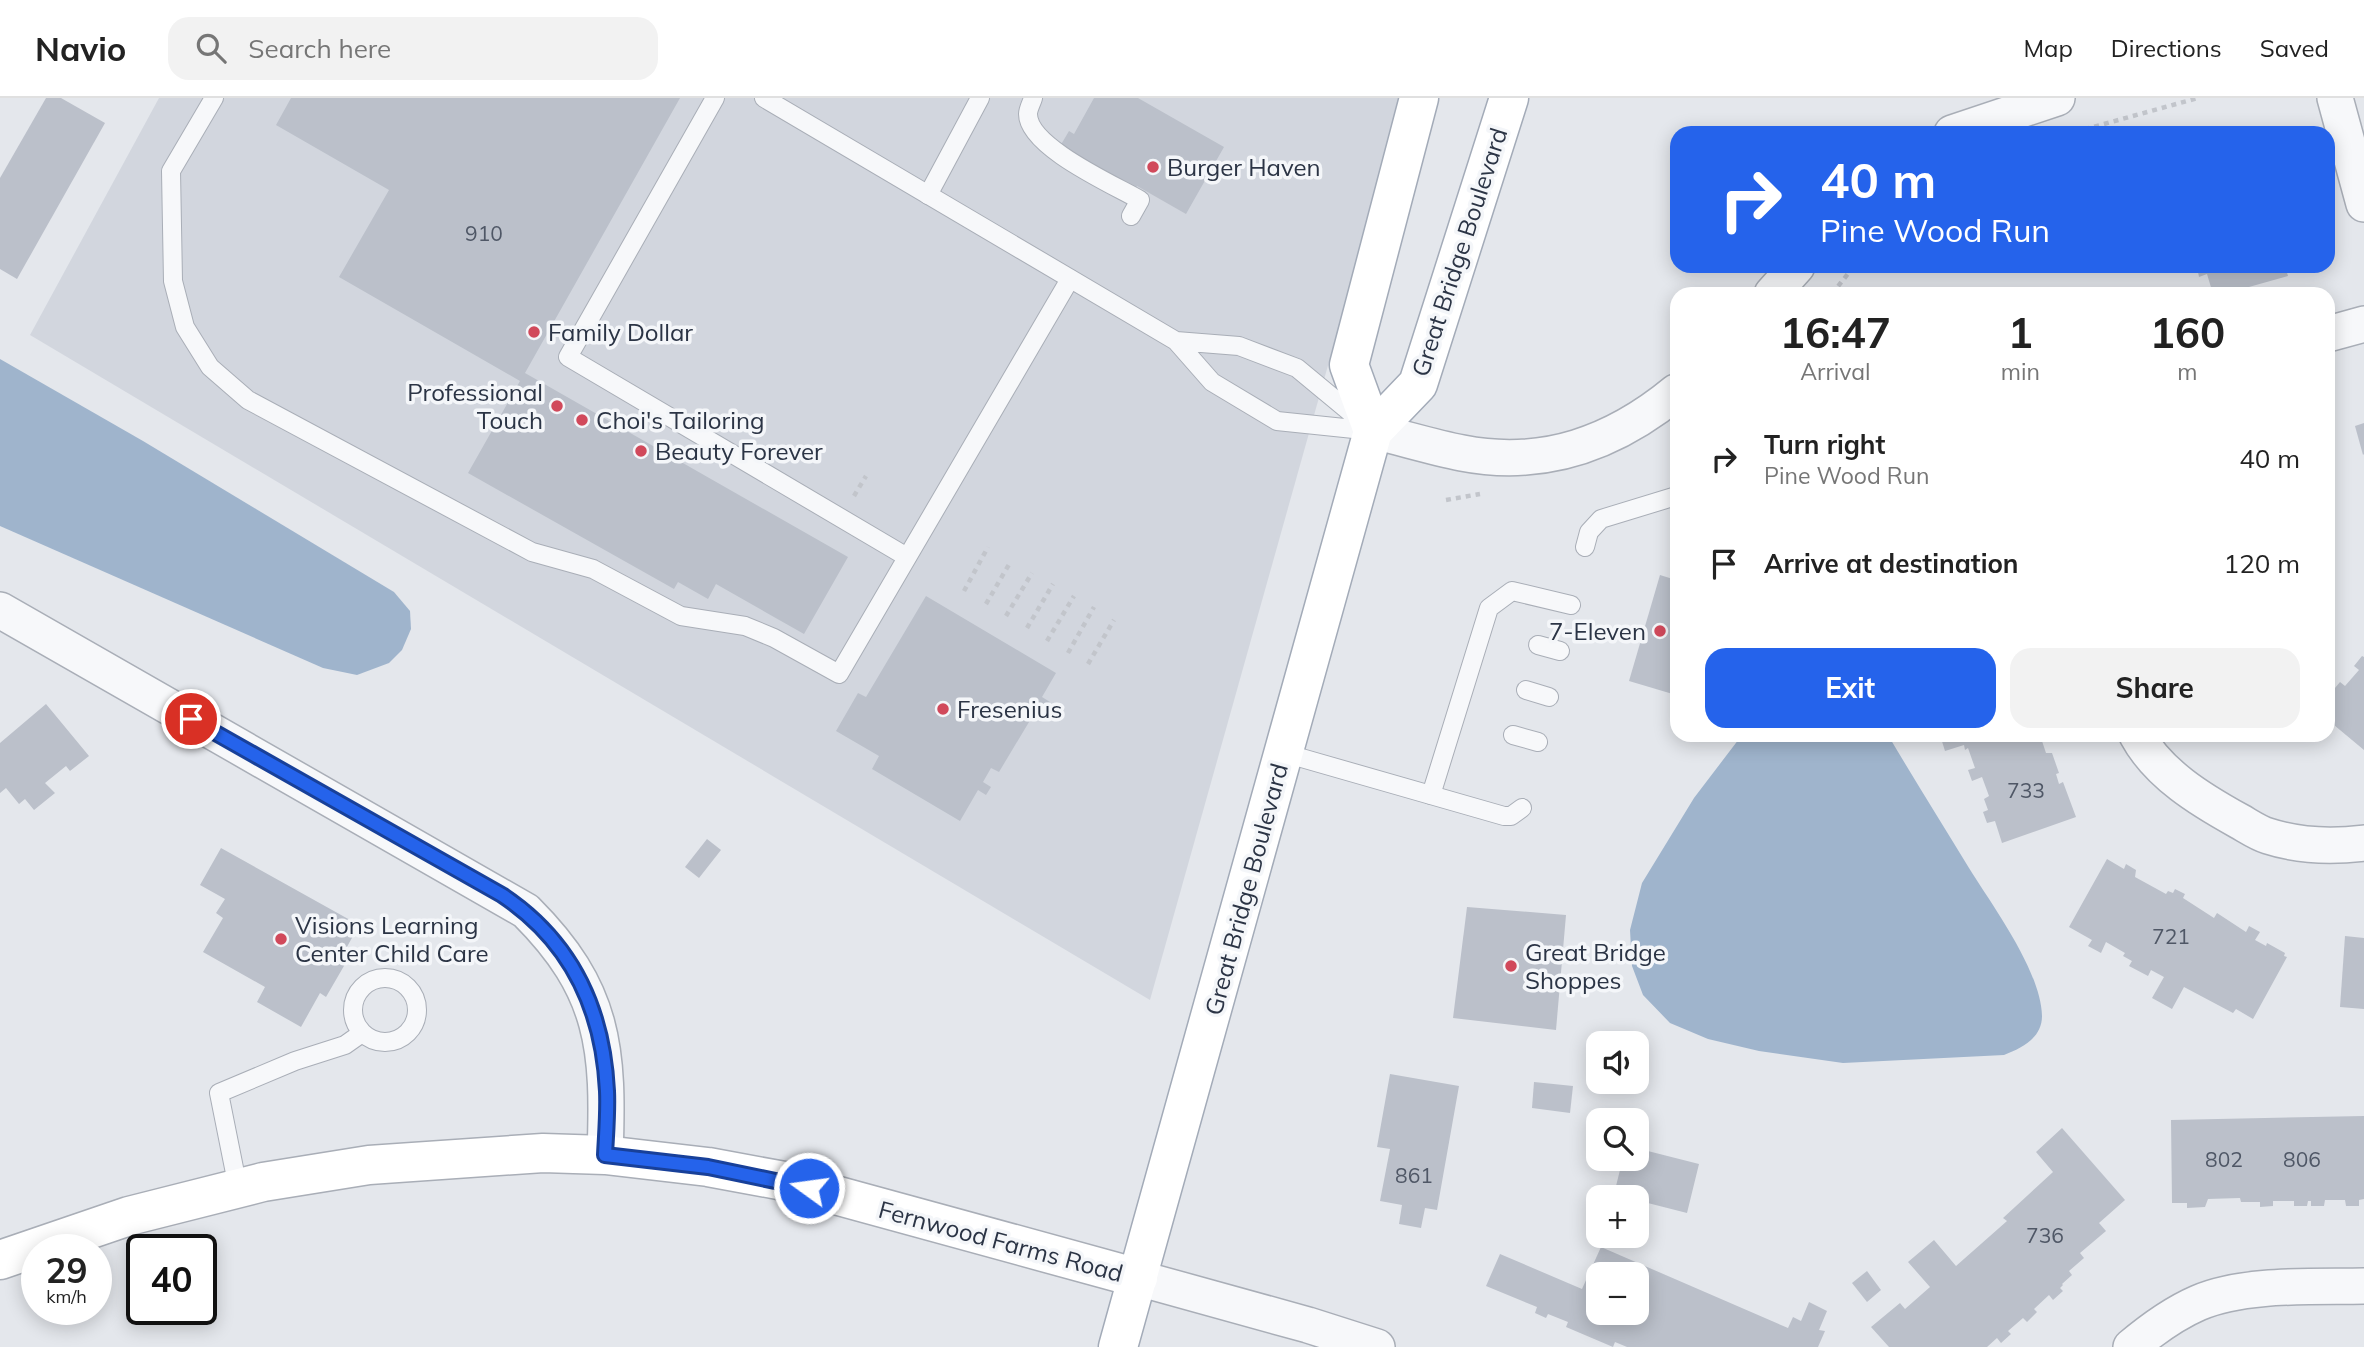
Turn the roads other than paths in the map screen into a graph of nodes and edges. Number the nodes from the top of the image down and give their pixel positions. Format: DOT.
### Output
graph roads {
  1 [pos="214,98"];
  2 [pos="715,98"];
  3 [pos="764,98"];
  4 [pos="980,98"];
  5 [pos="1033,98"];
  6 [pos="1419,98"];
  7 [pos="1509,98"];
  8 [pos="2057,98"];
  9 [pos="2335,99"];
  10 [pos="1973,126"];
  11 [pos="928,195"];
  12 [pos="2364,204"];
  13 [pos="1131,216"];
  14 [pos="1791,273"];
  15 [pos="1070,279"];
  16 [pos="1778,287"];
  17 [pos="2364,324"];
  18 [pos="2335,332"];
  19 [pos="1176,341"];
  20 [pos="1670,397"];
  21 [pos="1373,431"];
  22 [pos="1670,498"];
  23 [pos="1585,547"];
  24 [pos="907,557"];
  25 [pos="1571,605"];
  26 [pos="0,610"];
  27 [pos="1538,645"];
  28 [pos="1560,651"];
  29 [pos="1525,690"];
  30 [pos="1549,697"];
  31 [pos="1455,718"];
  32 [pos="1473,723"];
  33 [pos="1513,735"];
  34 [pos="1538,742"];
  35 [pos="2142,742"];
  36 [pos="1284,753"];
  37 [pos="1431,795"];
  38 [pos="1522,808"];
  39 [pos="2364,843"];
  40 [pos="362,1033"];
  41 [pos="605,1155"];
  42 [pos="238,1188"];
  43 [pos="0,1261"];
  44 [pos="1138,1278"];
  45 [pos="2364,1286"];
  46 [pos="1118,1347"];
  47 [pos="1377,1347"];
  48 [pos="2131,1347"];
  1 -- 24 [label="lane"];
  2 -- 24 [label="lane"];
  3 -- 11 [label="lane"];
  4 -- 11 [label="lane"];
  5 -- 13 [label="lane"];
  6 -- 21 [label="main road"];
  7 -- 21 [label="main road, Great Bridge Boulevard"];
  8 -- 10 [label="street"];
  9 -- 12 [label="street"];
  11 -- 15 [label="lane"];
  14 -- 16 [label="street"];
  15 -- 19 [label="lane"];
  15 -- 24 [label="lane"];
  17 -- 18 [label="street"];
  19 -- 21 [label="lane"];
  19 -- 21 [label="lane"];
  20 -- 21 [label="street"];
  21 -- 36 [label="main road, Great Bridge Boulevard"];
  22 -- 23 [label="lane"];
  25 -- 31 [label="lane"];
  26 -- 41 [label="street"];
  27 -- 28 [label="lane"];
  29 -- 30 [label="lane"];
  31 -- 32 [label="lane"];
  31 -- 37 [label="lane"];
  33 -- 34 [label="lane"];
  35 -- 39 [label="street"];
  36 -- 37 [label="lane"];
  36 -- 44 [label="main road, Great Bridge Boulevard"];
  37 -- 38 [label="lane"];
  40 -- 42 [label="lane"];
  41 -- 42 [label="main road, Fernwood Farms Road"];
  41 -- 44 [label="main road, Fernwood Farms Road"];
  42 -- 43 [label="main road, Fernwood Farms Road"];
  44 -- 46 [label="main road, Great Bridge Boulevard"];
  44 -- 47 [label="street"];
  45 -- 48 [label="street"];
}
